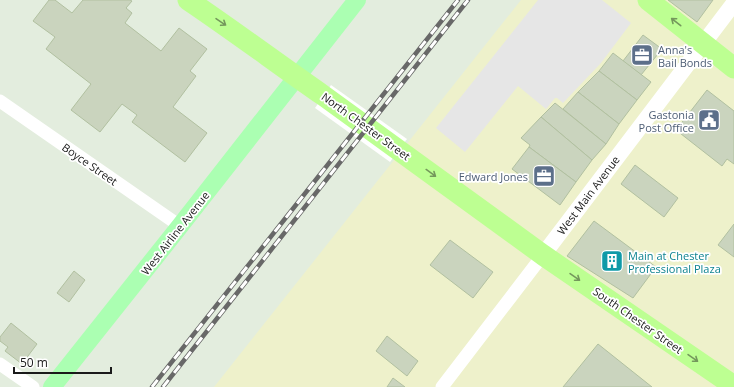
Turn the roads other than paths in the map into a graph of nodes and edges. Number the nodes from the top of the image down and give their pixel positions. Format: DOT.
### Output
graph roads {
  1 [pos="188,0"];
  2 [pos="357,0"];
  3 [pos="648,0"];
  4 [pos="734,3"];
  5 [pos="703,44"];
  6 [pos="734,68"];
  7 [pos="296,77"];
  8 [pos="0,101"];
  9 [pos="180,226"];
  10 [pos="543,254"];
  11 [pos="0,364"];
  12 [pos="734,386"];
  13 [pos="33,387"];
  14 [pos="52,387"];
  15 [pos="442,387"];
  1 -- 7 [label="main road, North Chester Street, one-way"];
  2 -- 7 [label="main road, West Airline Avenue"];
  5 -- 3 [label="main road, one-way"];
  4 -- 5 [label="street, West Main Avenue"];
  5 -- 6 [label="main road"];
  5 -- 10 [label="street, West Main Avenue"];
  7 -- 9 [label="main road, West Airline Avenue"];
  7 -- 10 [label="main road, North Chester Street, one-way"];
  8 -- 9 [label="street, Boyce Street"];
  9 -- 14 [label="main road, West Airline Avenue"];
  10 -- 12 [label="main road, South Chester Street, one-way"];
  10 -- 15 [label="street, West Main Avenue"];
  11 -- 13 [label="street"];
}
